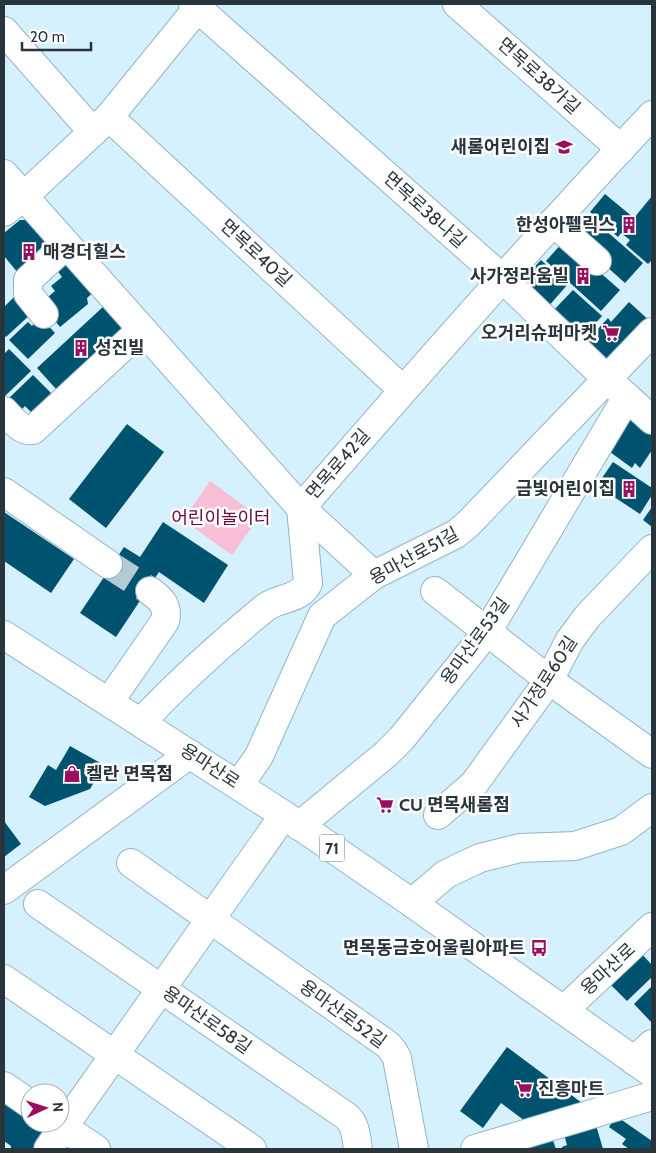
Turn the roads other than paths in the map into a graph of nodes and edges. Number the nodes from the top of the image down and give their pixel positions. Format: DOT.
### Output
graph roads {
  1 [pos="457,4"];
  2 [pos="197,5"];
  3 [pos="4,31"];
  4 [pos="652,115"];
  5 [pos="101,124"];
  6 [pos="621,149"];
  7 [pos="4,174"];
  8 [pos="13,204"];
  9 [pos="553,222"];
  10 [pos="66,246"];
  11 [pos="597,261"];
  12 [pos="503,279"];
  13 [pos="44,314"];
  14 [pos="141,330"];
  15 [pos="652,332"];
  16 [pos="607,379"];
  17 [pos="403,390"];
  18 [pos="627,397"];
  19 [pos="4,411"];
  20 [pos="652,420"];
  21 [pos="4,492"];
  22 [pos="301,508"];
  23 [pos="652,549"];
  24 [pos="108,564"];
  25 [pos="374,575"];
  26 [pos="435,591"];
  27 [pos="150,592"];
  28 [pos="487,632"];
  29 [pos="4,635"];
  30 [pos="549,680"];
  31 [pos="109,702"];
  32 [pos="141,722"];
  33 [pos="190,754"];
  34 [pos="652,754"];
  35 [pos="239,784"];
  36 [pos="652,808"];
  37 [pos="438,815"];
  38 [pos="292,821"];
  39 [pos="131,863"];
  40 [pos="4,890"];
  41 [pos="412,903"];
  42 [pos="38,904"];
  43 [pos="210,920"];
  44 [pos="652,927"];
  45 [pos="4,979"];
  46 [pos="162,989"];
  47 [pos="564,1010"];
  48 [pos="114,1055"];
  49 [pos="646,1059"];
  50 [pos="4,1086"];
  51 [pos="652,1096"];
  52 [pos="20,1097"];
  53 [pos="70,1113"];
  54 [pos="70,1131"];
  55 [pos="57,1133"];
  56 [pos="48,1149"];
  57 [pos="96,1149"];
  58 [pos="252,1149"];
  59 [pos="358,1149"];
  60 [pos="414,1149"];
  61 [pos="476,1149"];
  1 -- 6 [label="street, 면목로38가길"];
  2 -- 5 [label="street"];
  2 -- 12 [label="street, 면목로38나길"];
  3 -- 5 [label="street, 면목로40길"];
  4 -- 6 [label="street, 면목로42길"];
  5 -- 8 [label="street"];
  5 -- 17 [label="street, 면목로40길"];
  6 -- 9 [label="street, 면목로42길"];
  7 -- 8 [label="street"];
  8 -- 10 [label="street"];
  9 -- 11 [label="street"];
  9 -- 12 [label="street, 면목로42길"];
  10 -- 13 [label="street"];
  10 -- 14 [label="street"];
  12 -- 16 [label="street, 면목로38나길"];
  12 -- 17 [label="street, 면목로42길"];
  14 -- 19 [label="street"];
  14 -- 22 [label="street"];
  15 -- 16 [label="street, 용마산로51길"];
  16 -- 18 [label="street, 면목로38나길"];
  16 -- 25 [label="street, 용마산로51길"];
  17 -- 22 [label="street, 면목로42길"];
  18 -- 20 [label="street, 면목로38나길"];
  18 -- 28 [label="street, 용마산로53길"];
  21 -- 24 [label="street"];
  22 -- 25 [label="street"];
  22 -- 32 [label="street, 면목로42길"];
  23 -- 30 [label="street, 사가정로60길"];
  25 -- 35 [label="street, 용마산로51길"];
  26 -- 28 [label="street"];
  27 -- 31 [label="street"];
  28 -- 30 [label="street"];
  28 -- 38 [label="street, 용마산로53길"];
  29 -- 31 [label="street, 용마산로 / 71"];
  30 -- 34 [label="street"];
  30 -- 37 [label="street, 사가정로60길"];
  31 -- 32 [label="street, 용마산로 / 71"];
  32 -- 33 [label="street, 용마산로 / 71"];
  33 -- 35 [label="street, 용마산로 / 71"];
  33 -- 40 [label="street"];
  35 -- 38 [label="street, 용마산로 / 71"];
  36 -- 41 [label="street"];
  38 -- 41 [label="street, 용마산로 / 71"];
  38 -- 43 [label="street"];
  39 -- 43 [label="street, 용마산로52길"];
  41 -- 47 [label="street, 용마산로 / 71"];
  42 -- 46 [label="street, 용마산로58길"];
  43 -- 46 [label="street"];
  43 -- 60 [label="street, 용마산로52길"];
  44 -- 47 [label="street, 용마산로"];
  45 -- 48 [label="street"];
  46 -- 48 [label="street"];
  46 -- 59 [label="street, 용마산로58길"];
  47 -- 49 [label="street, 용마산로 / 71"];
  48 -- 53 [label="street"];
  48 -- 58 [label="street"];
  50 -- 52 [label="street"];
  51 -- 61 [label="street"];
  54 -- 57 [label="street"];
  55 -- 56 [label="street"];
}
